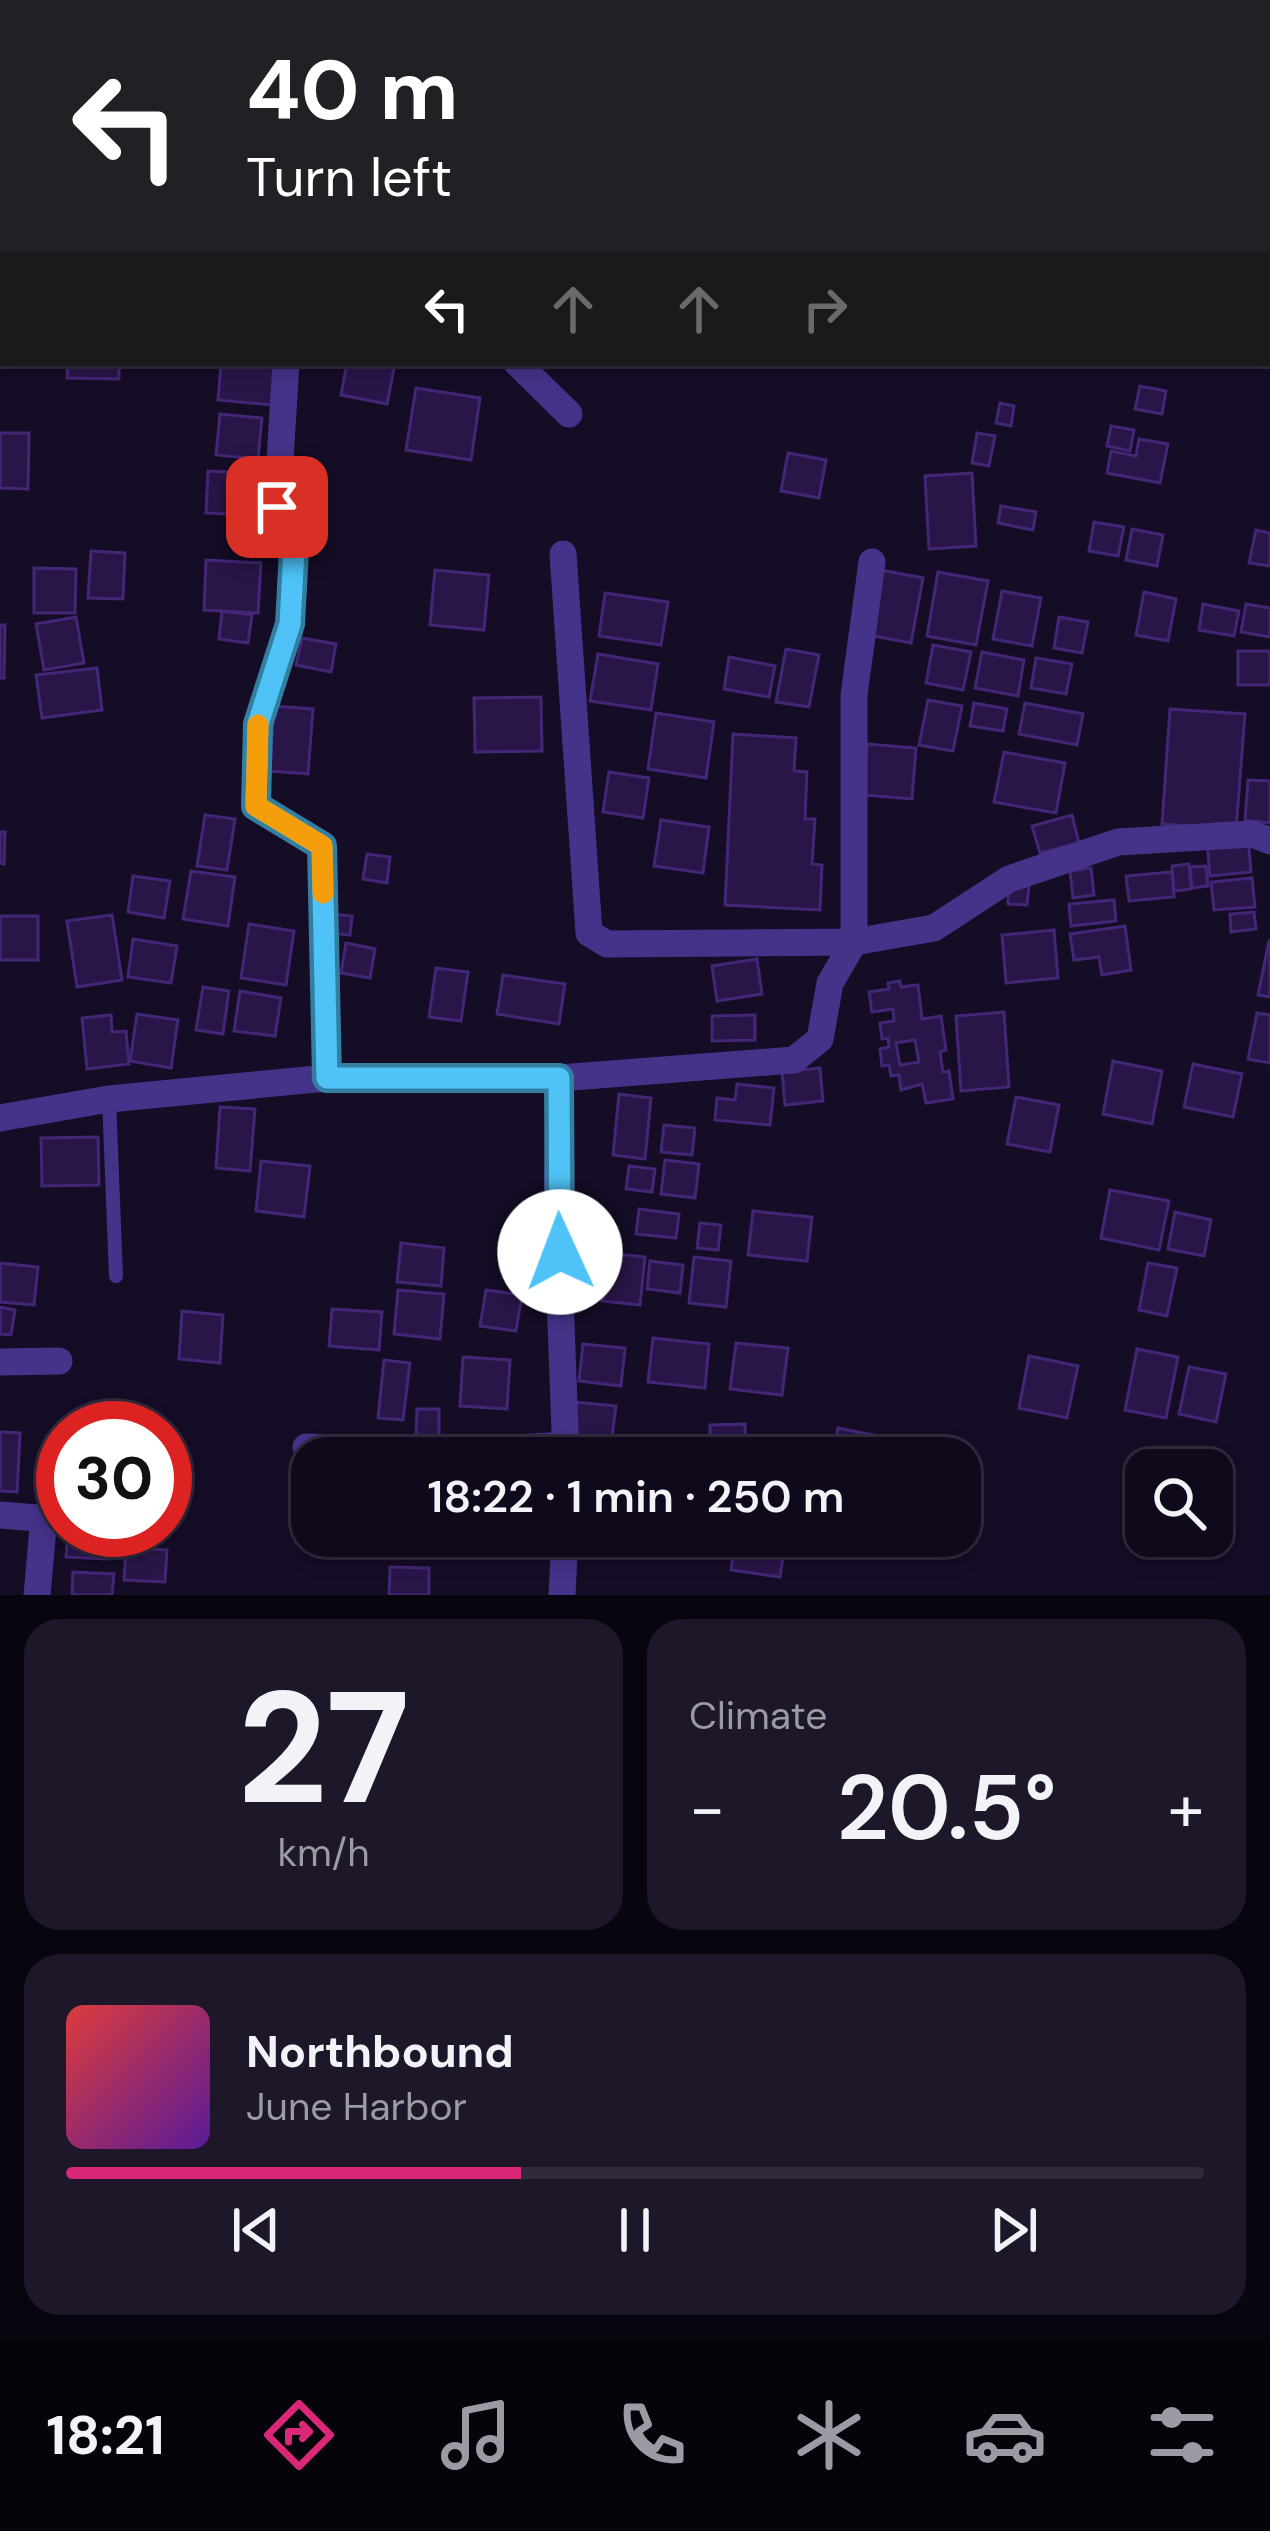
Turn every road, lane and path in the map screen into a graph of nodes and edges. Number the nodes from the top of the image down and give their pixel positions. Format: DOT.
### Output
graph roads {
  1 [pos="286,366"];
  2 [pos="520,366"];
  3 [pos="569,414"];
  4 [pos="563,554"];
  5 [pos="872,562"];
  6 [pos="1270,842"];
  7 [pos="854,942"];
  8 [pos="327,1078"];
  9 [pos="559,1078"];
  10 [pos="109,1099"];
  11 [pos="0,1118"];
  12 [pos="116,1276"];
  13 [pos="59,1361"];
  14 [pos="0,1362"];
  15 [pos="565,1437"];
  16 [pos="0,1515"];
  17 [pos="565,1557"];
  18 [pos="37,1595"];
  19 [pos="562,1595"];
  1 -- 8 [label="street"];
  2 -- 3 [label="street"];
  4 -- 7 [label="street"];
  5 -- 7 [label="street"];
  6 -- 7 [label="street"];
  7 -- 9 [label="street"];
  8 -- 9 [label="street"];
  8 -- 10 [label="street"];
  9 -- 15 [label="street"];
  10 -- 11 [label="street"];
  10 -- 12 [label="lane"];
  13 -- 14 [label="street"];
  16 -- 18 [label="street"];
  17 -- 19 [label="street"];
}
